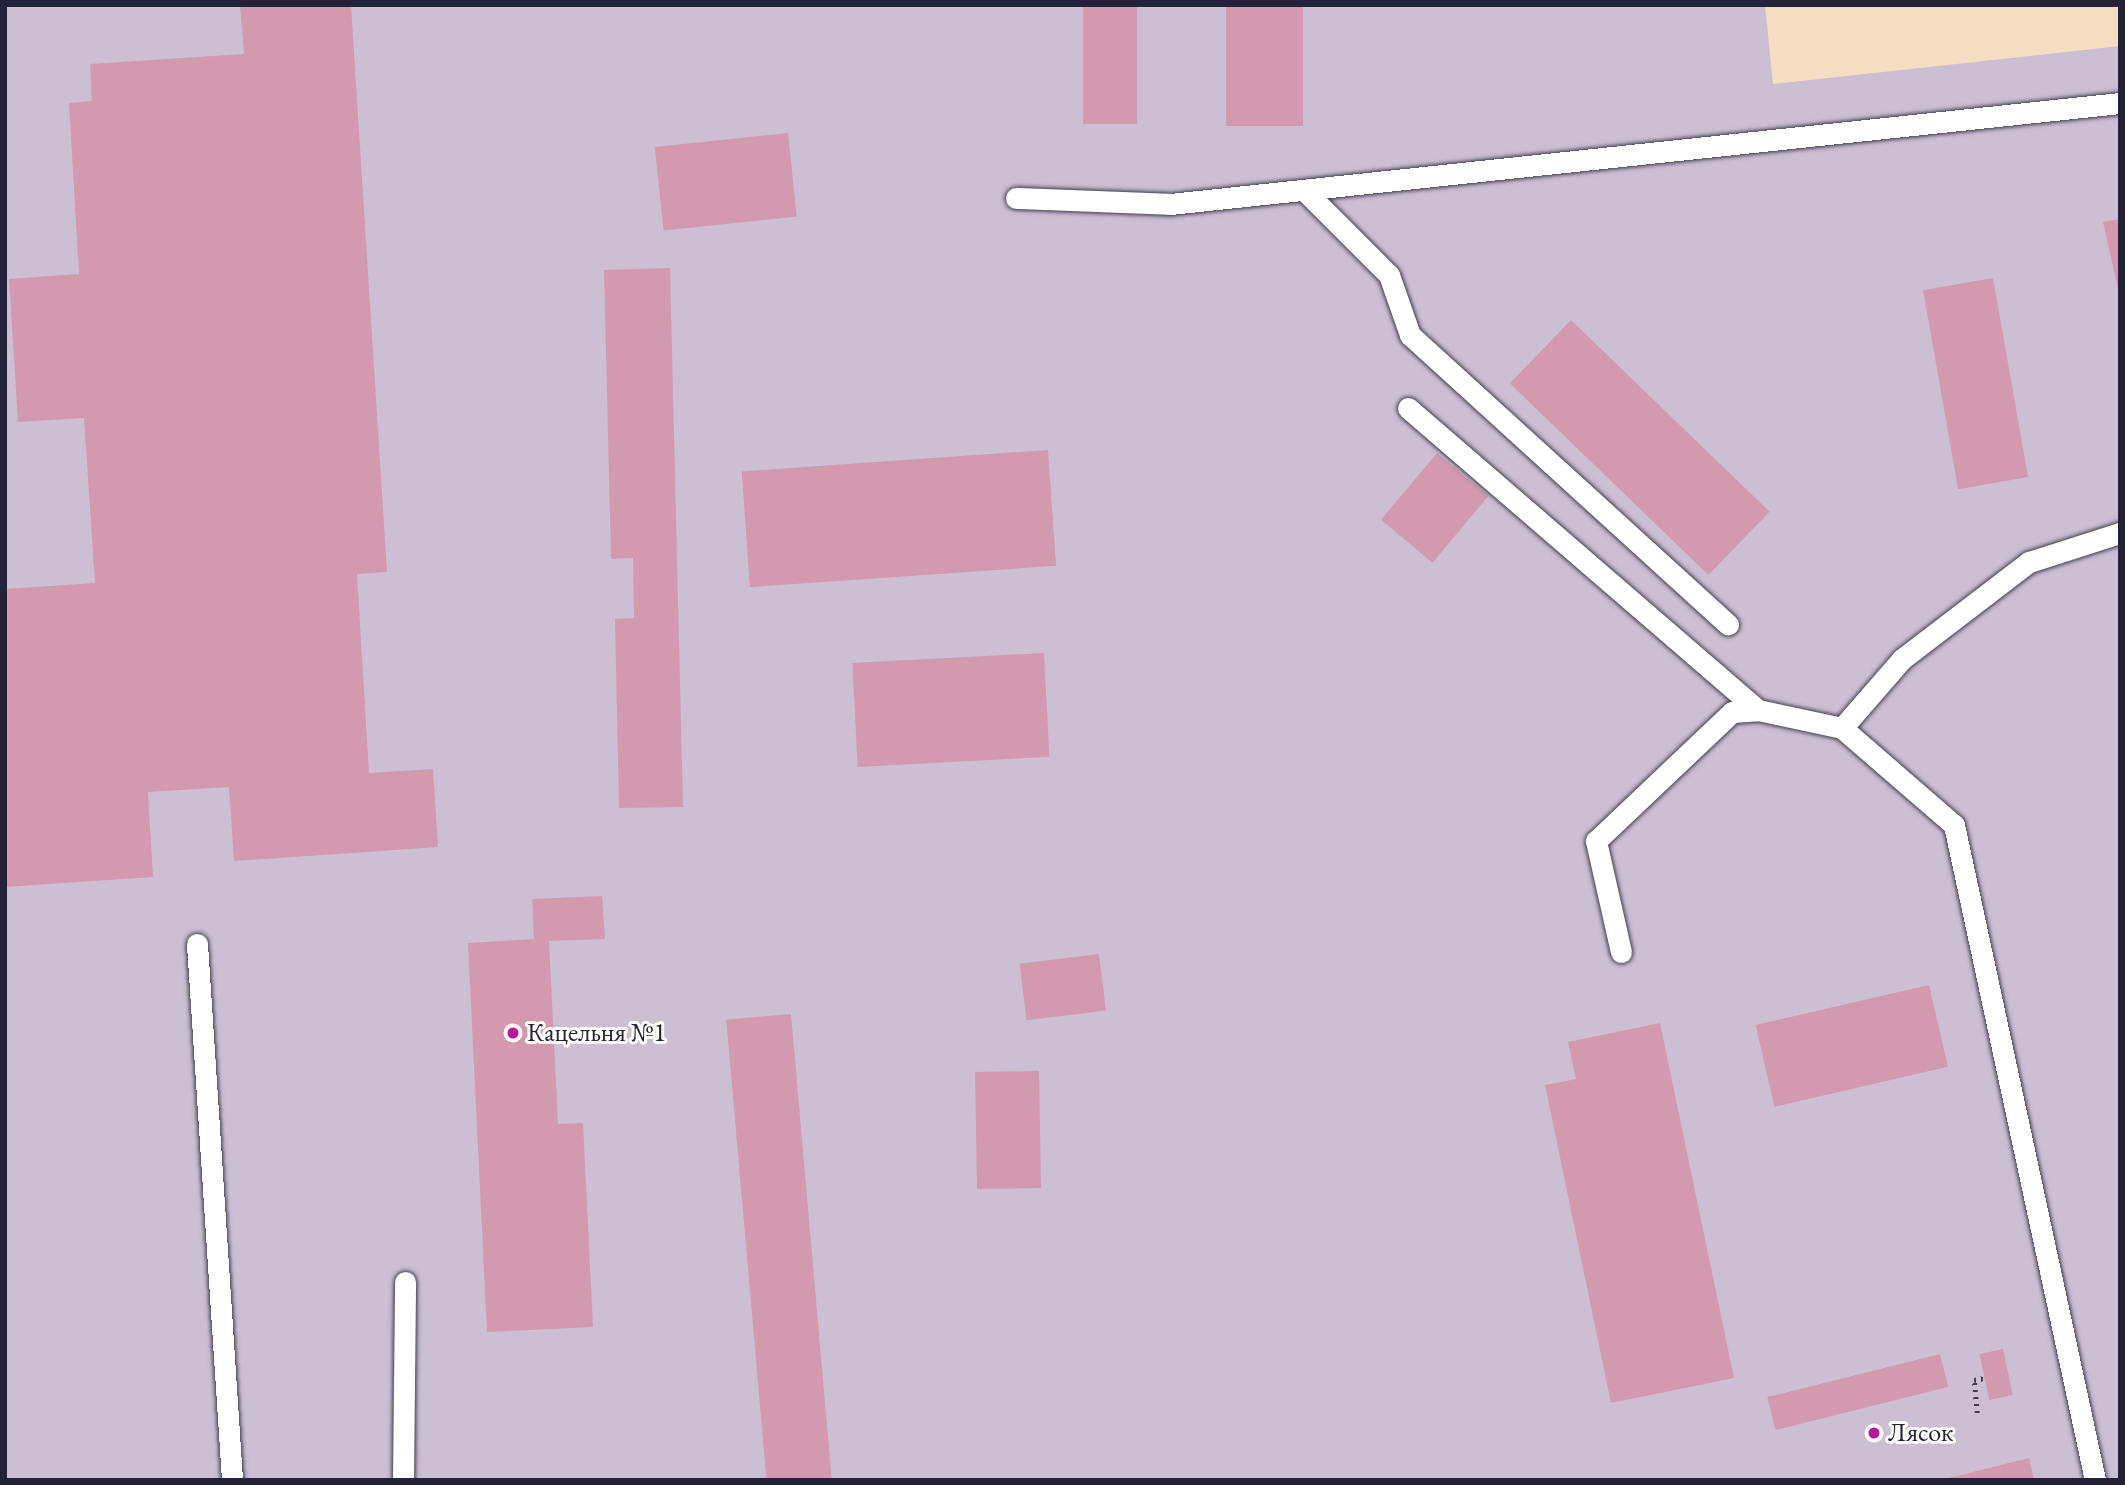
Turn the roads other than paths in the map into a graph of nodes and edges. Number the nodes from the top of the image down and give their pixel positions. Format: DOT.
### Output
graph roads {
  1 [pos="2120,103"];
  2 [pos="1304,190"];
  3 [pos="1016,198"];
  4 [pos="1408,408"];
  5 [pos="2120,533"];
  6 [pos="1728,624"];
  7 [pos="1758,710"];
  8 [pos="1842,728"];
  9 [pos="197,944"];
  10 [pos="1621,952"];
  11 [pos="405,1282"];
  12 [pos="232,1480"];
  13 [pos="403,1480"];
  14 [pos="2095,1480"];
  1 -- 2 [label="lane"];
  2 -- 3 [label="lane"];
  2 -- 6 [label="lane"];
  4 -- 7 [label="lane"];
  5 -- 8 [label="lane"];
  7 -- 8 [label="lane"];
  7 -- 10 [label="lane"];
  8 -- 14 [label="lane"];
  9 -- 12 [label="lane"];
  11 -- 13 [label="lane"];
}
